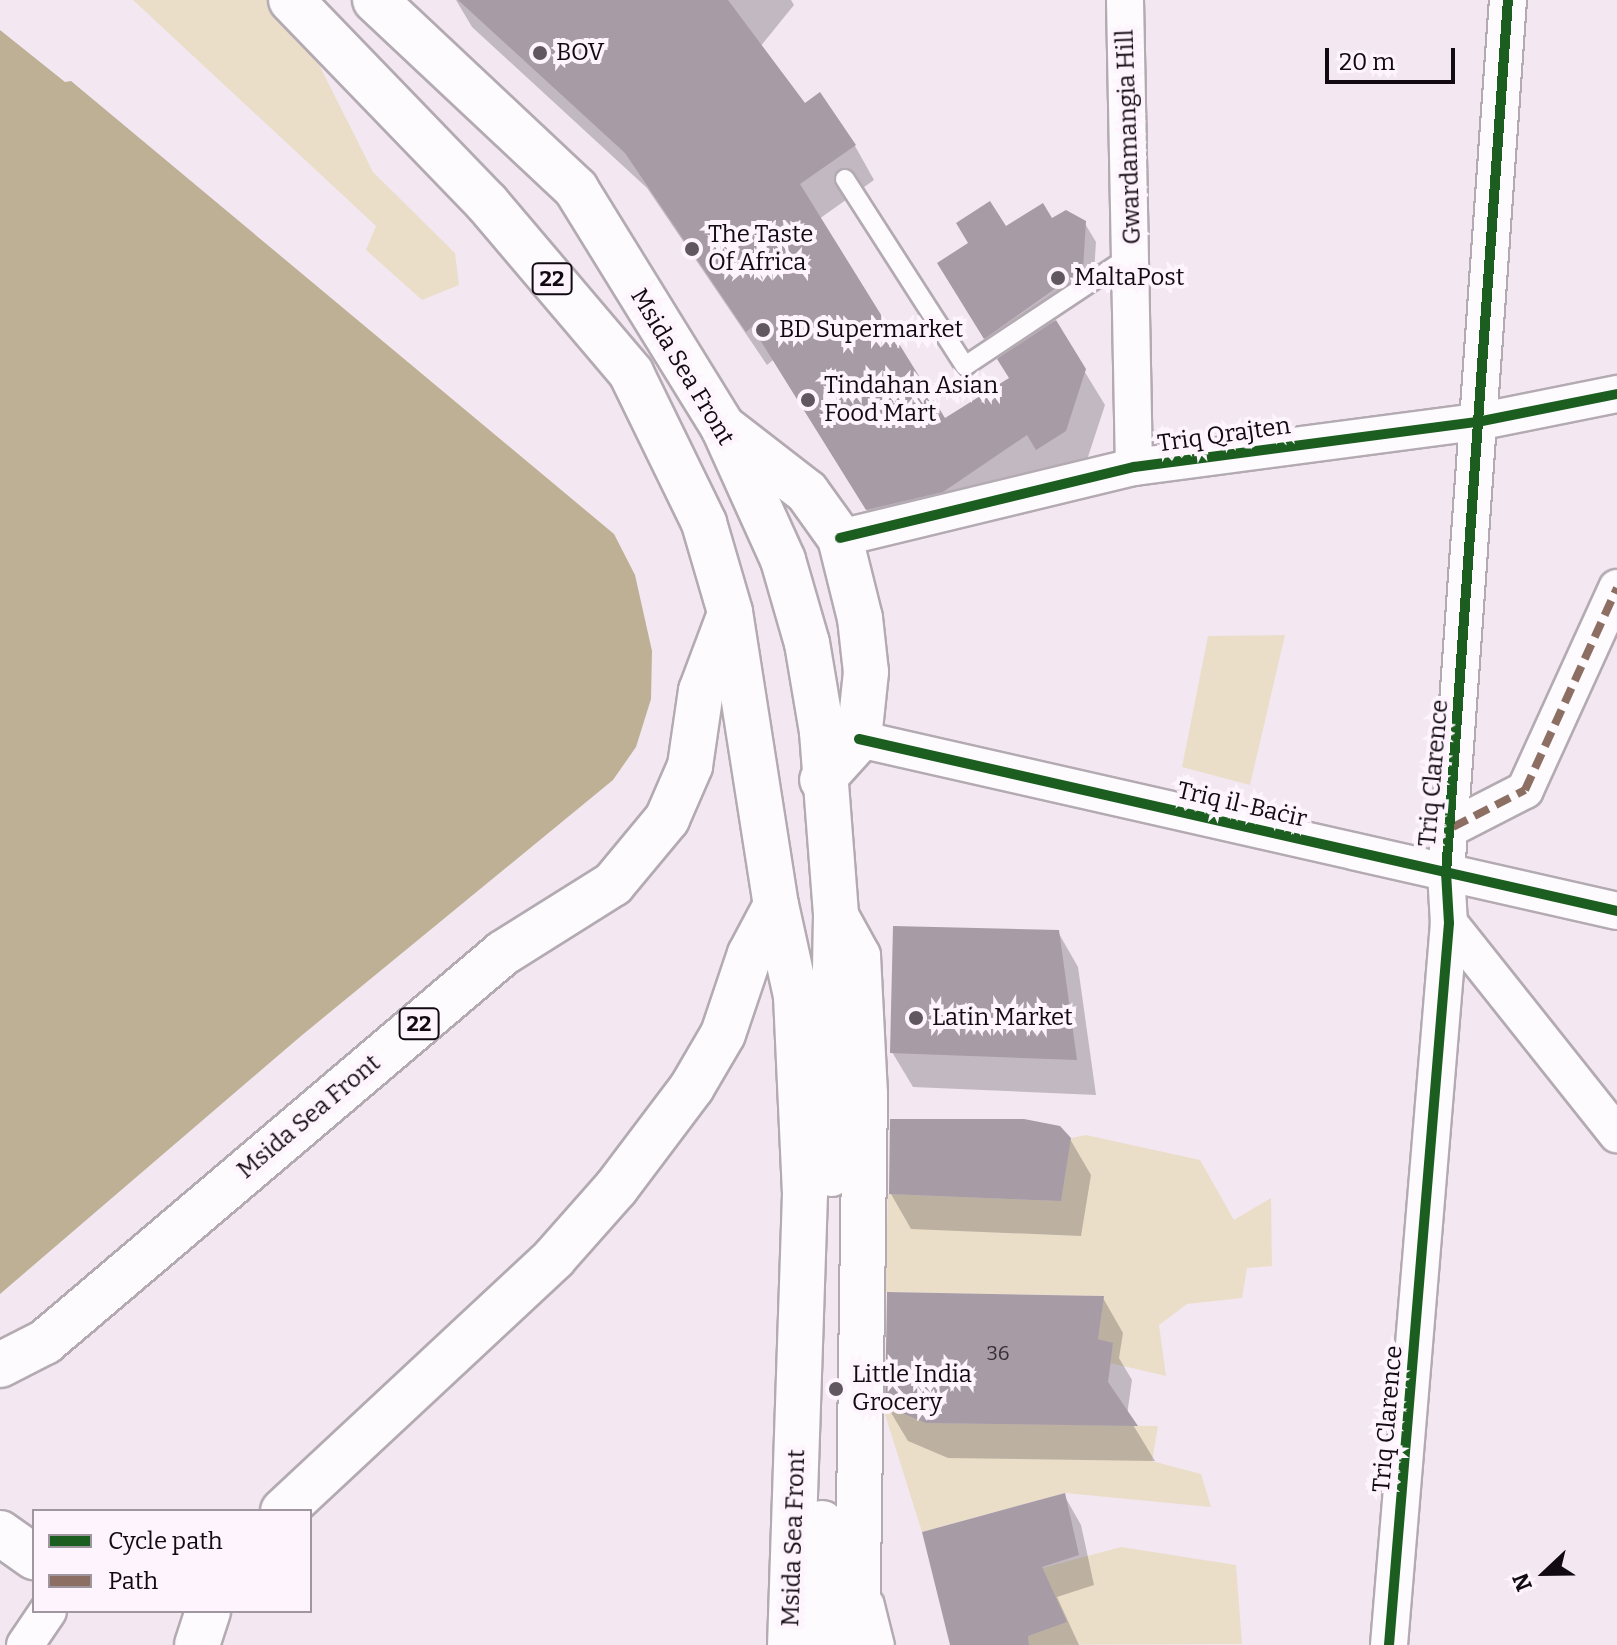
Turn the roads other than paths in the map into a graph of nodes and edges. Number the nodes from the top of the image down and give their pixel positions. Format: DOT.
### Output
graph roads {
  1 [pos="291,0"];
  2 [pos="375,0"];
  3 [pos="1125,0"];
  4 [pos="1508,0"];
  5 [pos="845,179"];
  6 [pos="1132,255"];
  7 [pos="1617,394"];
  8 [pos="1477,422"];
  9 [pos="723,427"];
  10 [pos="1134,467"];
  11 [pos="840,538"];
  12 [pos="1617,588"];
  13 [pos="730,612"];
  14 [pos="859,739"];
  15 [pos="822,780"];
  16 [pos="1453,827"];
  17 [pos="1446,873"];
  18 [pos="776,905"];
  19 [pos="1617,911"];
  20 [pos="836,916"];
  21 [pos="1449,923"];
  22 [pos="1617,1134"];
  23 [pos="0,1365"];
  24 [pos="285,1509"];
  25 [pos="0,1533"];
  26 [pos="856,1535"];
  27 [pos="32,1556"];
  28 [pos="47,1613"];
  29 [pos="207,1613"];
  30 [pos="25,1645"];
  31 [pos="197,1645"];
  32 [pos="790,1645"];
  33 [pos="823,1645"];
  34 [pos="857,1645"];
  35 [pos="885,1645"];
  36 [pos="1389,1645"];
  1 -- 13 [label="main road, Msida Sea Front / 22"];
  2 -- 9 [label="main road, Msida Sea Front"];
  3 -- 6 [label="street, Gwardamangia Hill"];
  4 -- 8 [label="street, Triq Clarence"];
  5 -- 6 [label="lane"];
  6 -- 10 [label="street, Gwardamangia Hill"];
  7 -- 8 [label="street, Triq Qrajten"];
  8 -- 10 [label="street, Triq Qrajten"];
  8 -- 16 [label="street, Triq Clarence"];
  9 -- 11 [label="main road"];
  9 -- 15 [label="main road, Msida Sea Front"];
  10 -- 11 [label="street, Triq Qrajten"];
  11 -- 14 [label="main road"];
  12 -- 16 [label="street"];
  13 -- 18 [label="main road, Msida Sea Front / 22"];
  13 -- 23 [label="main road, Msida Sea Front / 22"];
  14 -- 15 [label="main road"];
  14 -- 17 [label="street, Triq il-Baċir"];
  15 -- 20 [label="main road, Msida Sea Front"];
  16 -- 17 [label="street, Triq Clarence"];
  17 -- 19 [label="street, Triq il-Baċir"];
  17 -- 21 [label="street, Triq Clarence"];
  18 -- 24 [label="main road"];
  18 -- 32 [label="main road, Msida Sea Front / 22"];
  20 -- 26 [label="main road, Msida Sea Front"];
  20 -- 33 [label="main road, Msida Sea Front"];
  21 -- 22 [label="street"];
  21 -- 36 [label="street, Triq Clarence"];
  25 -- 27 [label="main road"];
  26 -- 34 [label="main road, Msida Sea Front"];
  26 -- 35 [label="lane"];
  28 -- 30 [label="street"];
  29 -- 31 [label="main road"];
}
